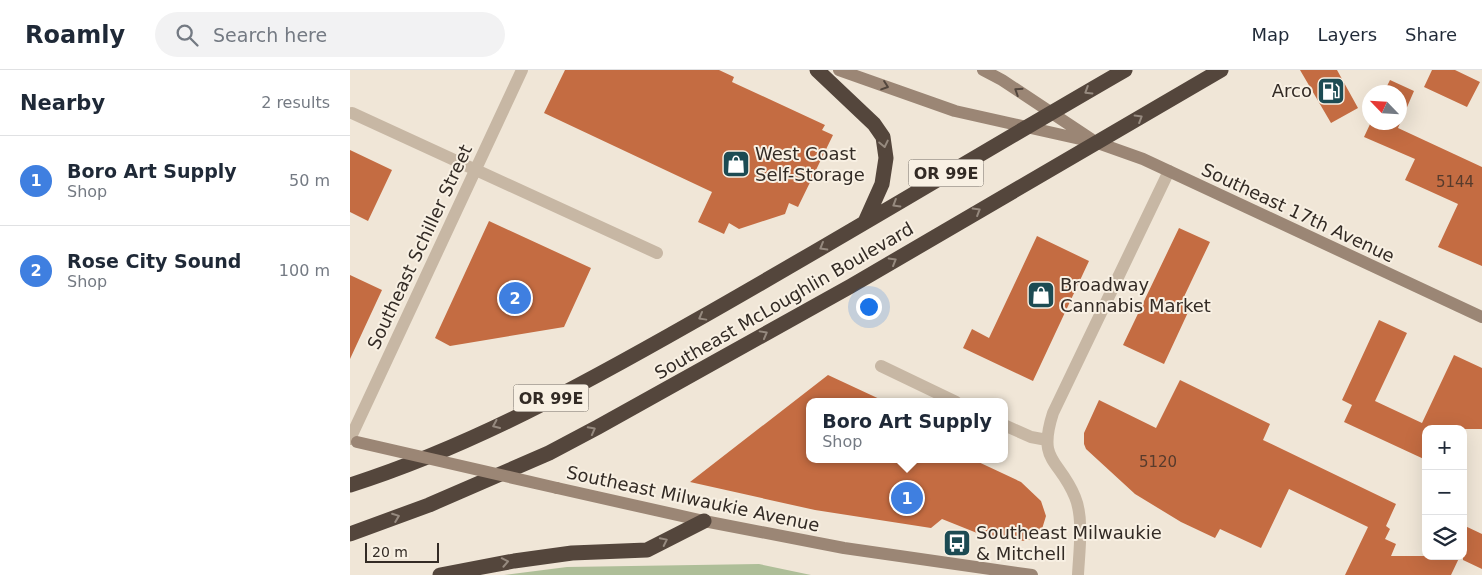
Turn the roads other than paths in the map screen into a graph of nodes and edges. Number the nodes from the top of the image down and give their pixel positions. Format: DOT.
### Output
graph roads {
  1 [pos="522,70"];
  2 [pos="817,70"];
  3 [pos="839,70"];
  4 [pos="982,70"];
  5 [pos="1125,70"];
  6 [pos="1221,70"];
  7 [pos="352,113"];
  8 [pos="1053,114"];
  9 [pos="1029,128"];
  10 [pos="1098,143"];
  11 [pos="476,170"];
  12 [pos="1169,172"];
  13 [pos="865,222"];
  14 [pos="657,253"];
  15 [pos="1482,318"];
  16 [pos="881,366"];
  17 [pos="948,398"];
  18 [pos="1008,427"];
  19 [pos="352,440"];
  20 [pos="1047,440"];
  21 [pos="350,485"];
  22 [pos="704,521"];
  23 [pos="350,534"];
  24 [pos="440,575"];
  25 [pos="1032,575"];
  26 [pos="1078,575"];
  1 -- 11 [label="street, Southeast Schiller Street"];
  2 -- 13 [label="highway, one-way"];
  3 -- 9 [label="street, Southeast 17th Avenue, one-way"];
  8 -- 4 [label="street, Southeast 17th Avenue, one-way"];
  5 -- 8 [label="highway, Southeast McLoughlin Boulevard / OR 99E, one-way"];
  10 -- 6 [label="highway, Southeast McLoughlin Boulevard / OR 99E, one-way"];
  7 -- 11 [label="street"];
  8 -- 9 [label="highway, Southeast McLoughlin Boulevard / OR 99E"];
  8 -- 10 [label="street, Southeast 17th Avenue"];
  9 -- 10 [label="street, Southeast 17th Avenue"];
  9 -- 13 [label="highway, Southeast McLoughlin Boulevard / OR 99E, one-way"];
  10 -- 12 [label="street, Southeast 17th Avenue"];
  23 -- 10 [label="highway, Southeast McLoughlin Boulevard / OR 99E, one-way"];
  11 -- 14 [label="street"];
  11 -- 19 [label="street, Southeast Schiller Street"];
  12 -- 15 [label="street, Southeast 17th Avenue"];
  12 -- 20 [label="street"];
  13 -- 21 [label="highway, Southeast McLoughlin Boulevard / OR 99E, one-way"];
  16 -- 17 [label="street"];
  18 -- 20 [label="street"];
  19 -- 22 [label="street, Southeast Milwaukie Avenue, bridge"];
  20 -- 26 [label="street"];
  24 -- 22 [label="highway, one-way"];
  22 -- 25 [label="street, Southeast Milwaukie Avenue"];
}
